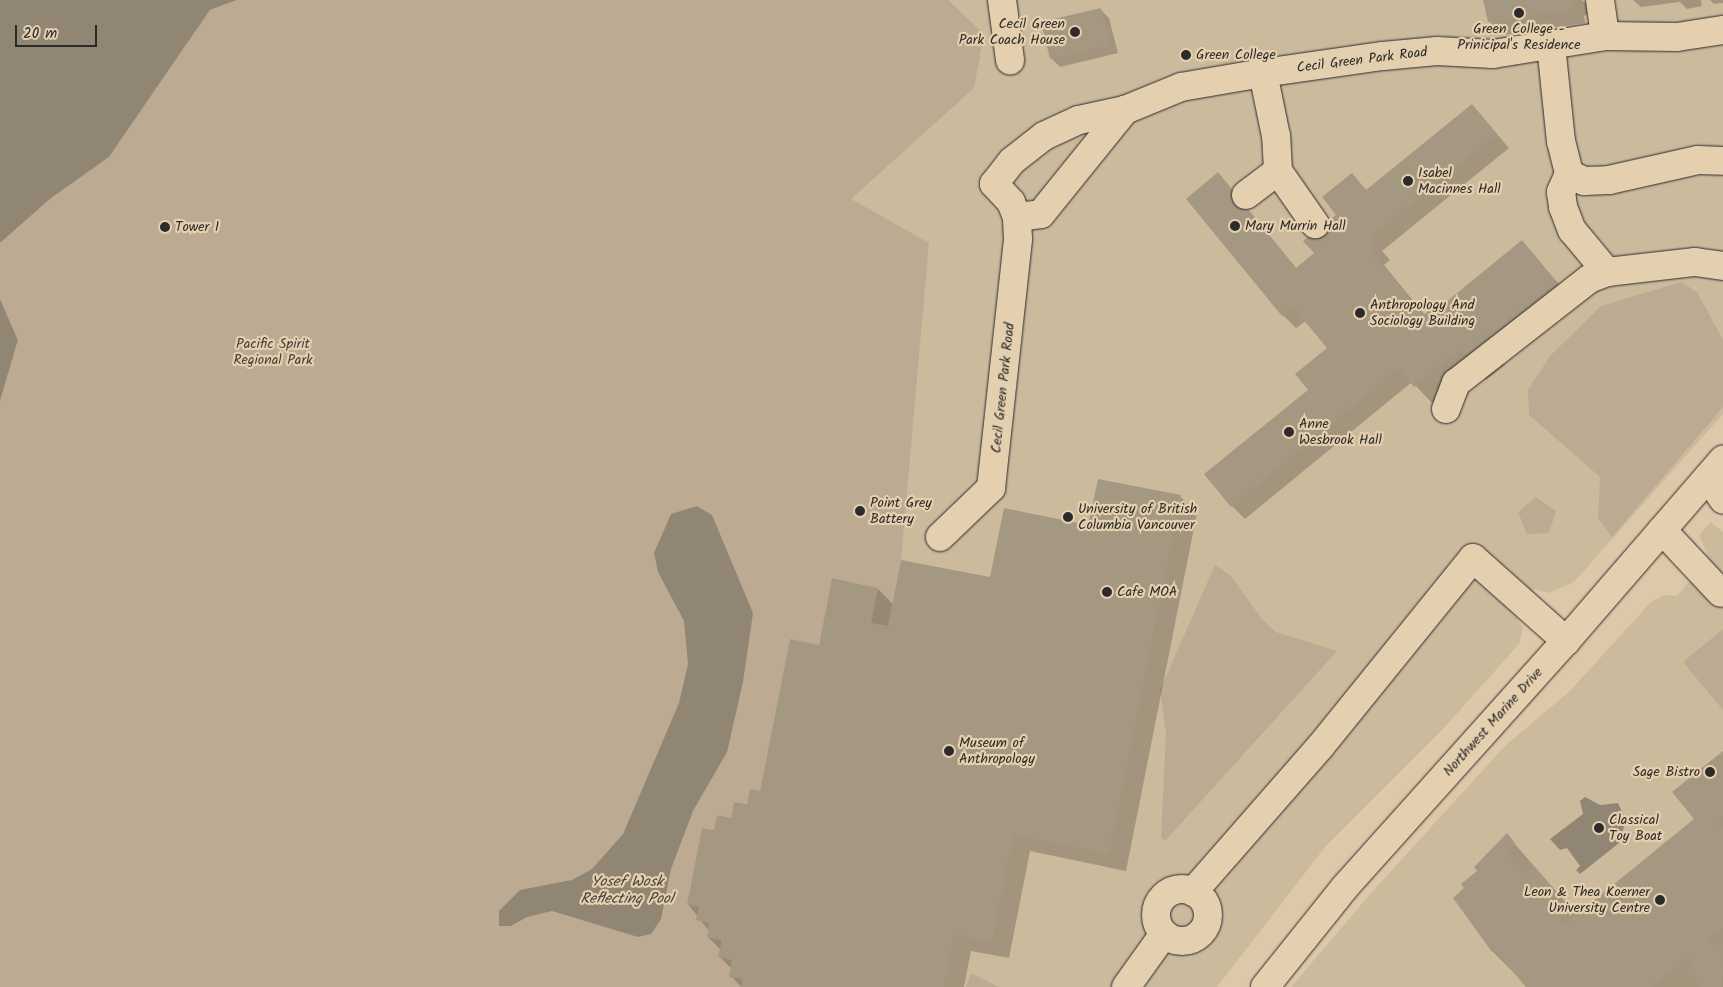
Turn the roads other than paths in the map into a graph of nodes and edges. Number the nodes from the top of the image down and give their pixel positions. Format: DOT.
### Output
graph roads {
  1 [pos="1002,0"];
  2 [pos="1600,0"];
  3 [pos="1723,30"];
  4 [pos="1605,36"];
  5 [pos="1550,45"];
  6 [pos="1010,60"];
  7 [pos="1264,73"];
  8 [pos="1125,110"];
  9 [pos="1723,161"];
  10 [pos="1278,171"];
  11 [pos="1569,174"];
  12 [pos="1246,195"];
  13 [pos="1017,217"];
  14 [pos="1314,224"];
  15 [pos="1723,266"];
  16 [pos="1606,272"];
  17 [pos="1446,409"];
  18 [pos="1716,468"];
  19 [pos="1723,499"];
  20 [pos="1662,530"];
  21 [pos="940,537"];
  22 [pos="1721,593"];
  23 [pos="1566,641"];
  24 [pos="1192,892"];
  25 [pos="1164,934"];
  26 [pos="1126,987"];
  27 [pos="1265,987"];
  1 -- 6 [label="street"];
  2 -- 4 [label="street"];
  3 -- 4 [label="street, Cecil Green Park Road"];
  4 -- 5 [label="street, Cecil Green Park Road"];
  5 -- 7 [label="street, Cecil Green Park Road"];
  5 -- 11 [label="street"];
  7 -- 8 [label="street, Cecil Green Park Road"];
  7 -- 10 [label="street"];
  8 -- 13 [label="street, Cecil Green Park Road"];
  8 -- 13 [label="street, Cecil Green Park Road"];
  9 -- 11 [label="street"];
  10 -- 12 [label="street"];
  10 -- 14 [label="street"];
  11 -- 16 [label="street"];
  13 -- 21 [label="street, Cecil Green Park Road"];
  15 -- 16 [label="street"];
  16 -- 17 [label="street"];
  18 -- 19 [label="street"];
  18 -- 20 [label="street, Northwest Marine Drive"];
  20 -- 22 [label="street"];
  20 -- 23 [label="street, Northwest Marine Drive"];
  23 -- 24 [label="street"];
  23 -- 27 [label="street, Northwest Marine Drive"];
  24 -- 25 [label="street"];
  24 -- 25 [label="street"];
  25 -- 26 [label="street"];
}
